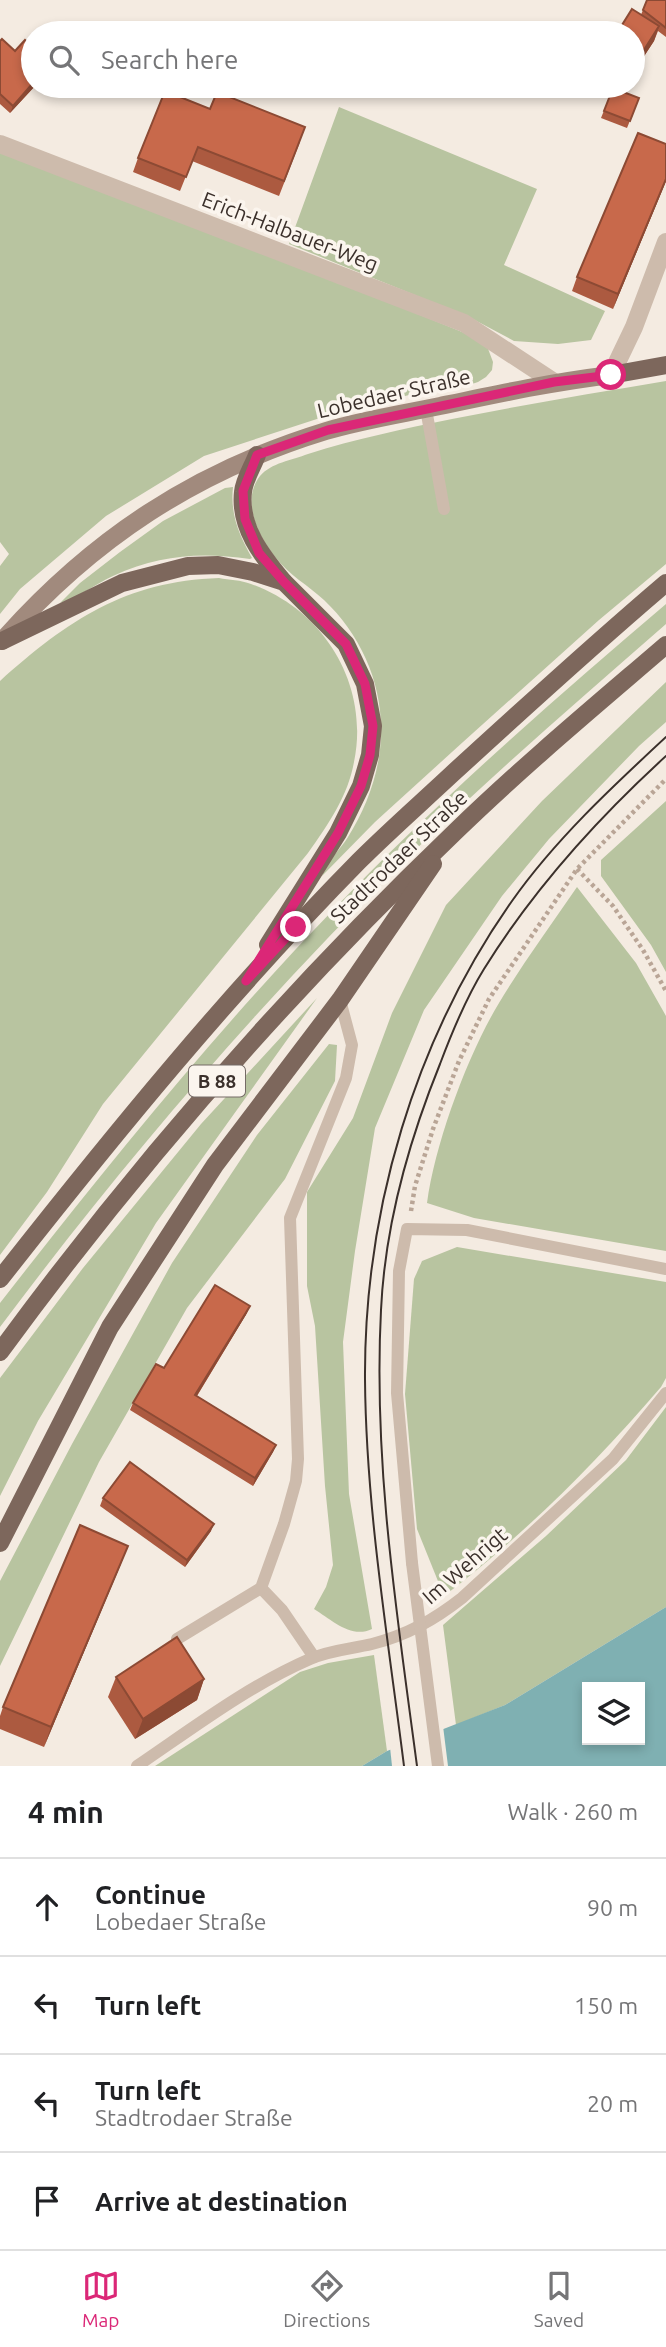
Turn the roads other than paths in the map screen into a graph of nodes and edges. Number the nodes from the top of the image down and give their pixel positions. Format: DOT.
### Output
graph roads {
  1 [pos="0,144"];
  2 [pos="666,242"];
  3 [pos="666,365"];
  4 [pos="611,375"];
  5 [pos="554,382"];
  6 [pos="426,409"];
  7 [pos="257,455"];
  8 [pos="444,509"];
  9 [pos="284,582"];
  10 [pos="666,583"];
  11 [pos="1,642"];
  12 [pos="666,645"];
  13 [pos="457,830"];
  14 [pos="246,981"];
  15 [pos="340,1000"];
  16 [pos="666,1269"];
  17 [pos="0,1279"];
  18 [pos="0,1352"];
  19 [pos="666,1393"];
  20 [pos="0,1543"];
  21 [pos="261,1588"];
  22 [pos="177,1639"];
  23 [pos="314,1657"];
  24 [pos="137,1766"];
  25 [pos="438,1766"];
  1 -- 5 [label="street, Erich-Halbauer-Weg"];
  2 -- 4 [label="street"];
  3 -- 4 [label="main road"];
  4 -- 5 [label="main road, Lobedaer Straße"];
  5 -- 6 [label="main road, Lobedaer Straße"];
  6 -- 7 [label="main road, Lobedaer Straße"];
  6 -- 8 [label="lane"];
  7 -- 9 [label="main road"];
  7 -- 11 [label="main road, Lobedaer Straße"];
  9 -- 11 [label="main road"];
  9 -- 14 [label="main road"];
  10 -- 14 [label="main road, Stadtrodaer Straße / B 88"];
  12 -- 13 [label="main road, Stadtrodaer Straße / B 88"];
  13 -- 15 [label="main road"];
  13 -- 18 [label="main road, Stadtrodaer Straße / B 88"];
  14 -- 17 [label="main road, Stadtrodaer Straße / B 88"];
  15 -- 20 [label="main road"];
  15 -- 21 [label="lane"];
  16 -- 25 [label="lane, bridge"];
  19 -- 23 [label="lane, Im Wehrigt"];
  21 -- 22 [label="lane"];
  21 -- 23 [label="lane"];
  23 -- 24 [label="lane, Im Wehrigt"];
}
